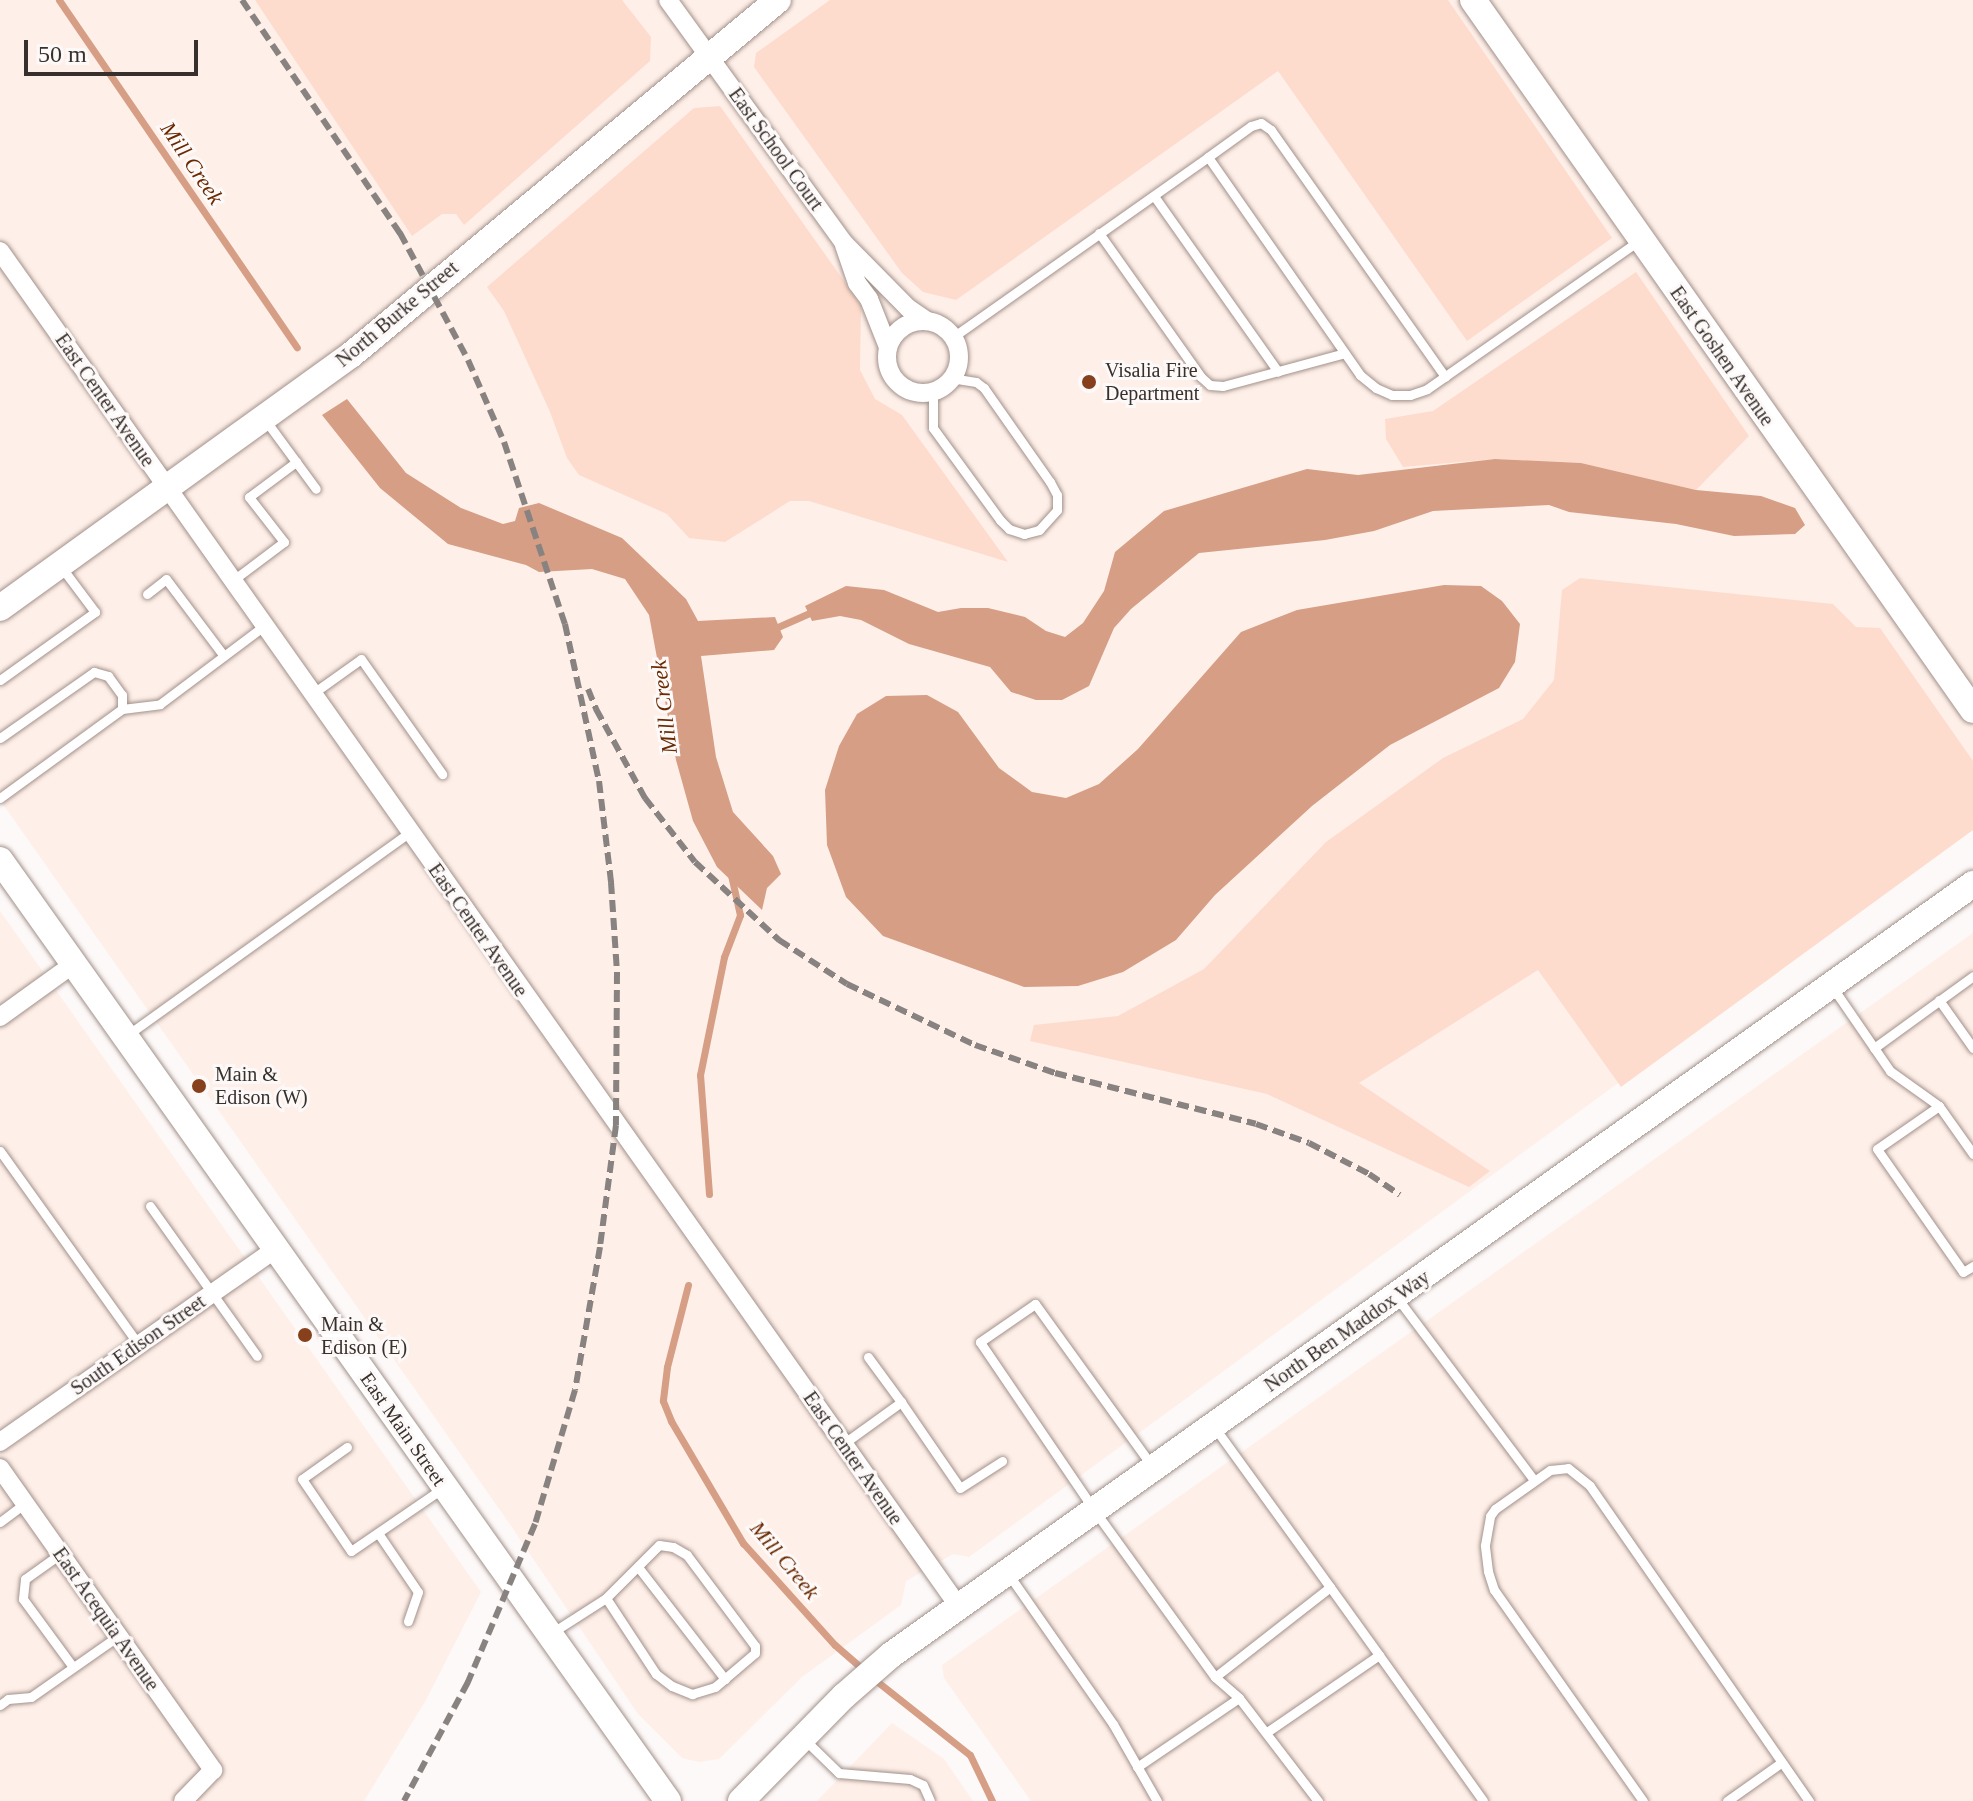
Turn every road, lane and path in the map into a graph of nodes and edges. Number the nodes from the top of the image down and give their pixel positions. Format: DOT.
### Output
graph roads {
  1 [pos="668,0"];
  2 [pos="778,0"];
  3 [pos="1473,0"];
  4 [pos="708,56"];
  5 [pos="1208,157"];
  6 [pos="1154,196"];
  7 [pos="1099,233"];
  8 [pos="1640,240"];
  9 [pos="843,242"];
  10 [pos="0,251"];
  11 [pos="927,321"];
  12 [pos="953,337"];
  13 [pos="888,347"];
  14 [pos="1345,353"];
  15 [pos="1278,372"];
  16 [pos="1445,377"];
  17 [pos="952,378"];
  18 [pos="933,391"];
  19 [pos="264,418"];
  20 [pos="296,462"];
  21 [pos="167,489"];
  22 [pos="316,489"];
  23 [pos="60,565"];
  24 [pos="232,581"];
  25 [pos="147,594"];
  26 [pos="0,608"];
  27 [pos="264,626"];
  28 [pos="224,656"];
  29 [pos="0,680"];
  30 [pos="312,694"];
  31 [pos="122,709"];
  32 [pos="1973,710"];
  33 [pos="0,738"];
  34 [pos="442,774"];
  35 [pos="0,798"];
  36 [pos="409,833"];
  37 [pos="0,860"];
  38 [pos="1973,884"];
  39 [pos="72,965"];
  40 [pos="1973,976"];
  41 [pos="1831,986"];
  42 [pos="1939,1000"];
  43 [pos="0,1017"];
  44 [pos="125,1038"];
  45 [pos="1874,1048"];
  46 [pos="1973,1048"];
  47 [pos="1939,1106"];
  48 [pos="0,1151"];
  49 [pos="1973,1154"];
  50 [pos="150,1206"];
  51 [pos="277,1248"];
  52 [pos="1973,1266"];
  53 [pos="212,1293"];
  54 [pos="1396,1296"];
  55 [pos="139,1345"];
  56 [pos="257,1356"];
  57 [pos="868,1357"];
  58 [pos="901,1402"];
  59 [pos="1213,1426"];
  60 [pos="0,1442"];
  61 [pos="843,1444"];
  62 [pos="347,1447"];
  63 [pos="1002,1461"];
  64 [pos="0,1468"];
  65 [pos="1154,1469"];
  66 [pos="1534,1480"];
  67 [pos="443,1488"];
  68 [pos="25,1503"];
  69 [pos="1094,1510"];
  70 [pos="0,1522"];
  71 [pos="378,1533"];
  72 [pos="60,1554"];
  73 [pos="638,1567"];
  74 [pos="1007,1573"];
  75 [pos="1330,1587"];
  76 [pos="606,1598"];
  77 [pos="959,1607"];
  78 [pos="408,1621"];
  79 [pos="550,1634"];
  80 [pos="118,1636"];
  81 [pos="1379,1655"];
  82 [pos="73,1667"];
  83 [pos="1215,1677"];
  84 [pos="725,1679"];
  85 [pos="1239,1698"];
  86 [pos="0,1705"];
  87 [pos="1267,1732"];
  88 [pos="802,1737"];
  89 [pos="1782,1762"];
  90 [pos="1137,1767"];
  91 [pos="183,1801"];
  92 [pos="668,1801"];
  93 [pos="741,1801"];
  94 [pos="930,1801"];
  95 [pos="1157,1801"];
  96 [pos="1318,1801"];
  97 [pos="1483,1801"];
  98 [pos="1643,1801"];
  99 [pos="1727,1801"];
  100 [pos="1809,1801"];
  1 -- 4 [label="street, East School Court"];
  2 -- 4 [label="street, North Burke Street"];
  3 -- 8 [label="street, East Goshen Avenue"];
  4 -- 9 [label="street, East School Court"];
  4 -- 19 [label="street, North Burke Street"];
  5 -- 6 [label="lane"];
  5 -- 14 [label="lane"];
  5 -- 16 [label="lane"];
  6 -- 7 [label="lane"];
  6 -- 15 [label="lane"];
  7 -- 12 [label="lane"];
  7 -- 15 [label="lane"];
  8 -- 16 [label="lane"];
  8 -- 32 [label="street, East Goshen Avenue"];
  9 -- 11 [label="street, East School Court"];
  9 -- 13 [label="street, East School Court"];
  10 -- 21 [label="street, East Center Avenue"];
  11 -- 12 [label="street, East School Court"];
  11 -- 13 [label="street"];
  12 -- 17 [label="street"];
  13 -- 18 [label="street, East School Court"];
  14 -- 15 [label="lane"];
  14 -- 16 [label="lane"];
  17 -- 18 [label="street"];
  17 -- 18 [label="lane"];
  19 -- 20 [label="lane"];
  19 -- 21 [label="street, North Burke Street"];
  20 -- 22 [label="lane"];
  20 -- 24 [label="lane"];
  21 -- 23 [label="street, North Burke Street"];
  21 -- 24 [label="street, East Center Avenue"];
  23 -- 26 [label="street, North Burke Street"];
  23 -- 29 [label="lane"];
  24 -- 27 [label="street, East Center Avenue"];
  25 -- 28 [label="lane"];
  27 -- 28 [label="lane"];
  27 -- 30 [label="street, East Center Avenue"];
  28 -- 31 [label="lane"];
  30 -- 34 [label="lane"];
  30 -- 36 [label="street, East Center Avenue"];
  31 -- 33 [label="lane"];
  31 -- 35 [label="lane"];
  36 -- 44 [label="lane"];
  36 -- 61 [label="street, East Center Avenue"];
  37 -- 39 [label="street, East Main Street"];
  38 -- 41 [label="street, North Ben Maddox Way"];
  39 -- 43 [label="street"];
  39 -- 44 [label="street, East Main Street"];
  40 -- 42 [label="lane"];
  41 -- 45 [label="lane"];
  41 -- 54 [label="street, North Ben Maddox Way"];
  42 -- 45 [label="lane"];
  42 -- 46 [label="lane"];
  44 -- 51 [label="street, East Main Street"];
  45 -- 47 [label="lane"];
  47 -- 49 [label="lane"];
  47 -- 52 [label="lane"];
  48 -- 55 [label="lane"];
  50 -- 53 [label="lane"];
  51 -- 53 [label="street, South Edison Street"];
  51 -- 67 [label="street, East Main Street"];
  53 -- 55 [label="street, South Edison Street"];
  53 -- 56 [label="lane"];
  54 -- 59 [label="street, North Ben Maddox Way"];
  54 -- 66 [label="lane"];
  55 -- 60 [label="street, South Edison Street"];
  57 -- 58 [label="lane"];
  58 -- 61 [label="lane"];
  58 -- 63 [label="lane"];
  59 -- 65 [label="street, North Ben Maddox Way"];
  59 -- 75 [label="lane"];
  61 -- 77 [label="street, East Center Avenue"];
  62 -- 71 [label="lane"];
  64 -- 68 [label="street, East Acequia Avenue"];
  65 -- 69 [label="street, North Ben Maddox Way"];
  65 -- 69 [label="lane"];
  66 -- 89 [label="lane"];
  66 -- 98 [label="lane"];
  67 -- 71 [label="lane"];
  67 -- 79 [label="street, East Main Street"];
  68 -- 70 [label="lane"];
  68 -- 72 [label="street, East Acequia Avenue"];
  69 -- 74 [label="street, North Ben Maddox Way"];
  69 -- 83 [label="lane"];
  71 -- 78 [label="lane"];
  72 -- 80 [label="street, East Acequia Avenue"];
  72 -- 82 [label="lane"];
  73 -- 76 [label="lane"];
  73 -- 84 [label="lane"];
  73 -- 84 [label="lane"];
  74 -- 77 [label="street, North Ben Maddox Way"];
  74 -- 90 [label="lane"];
  75 -- 81 [label="lane"];
  75 -- 83 [label="lane"];
  76 -- 79 [label="lane"];
  76 -- 84 [label="lane"];
  77 -- 88 [label="street, North Ben Maddox Way"];
  79 -- 92 [label="street, East Main Street"];
  80 -- 82 [label="lane"];
  80 -- 91 [label="street, East Acequia Avenue"];
  81 -- 87 [label="lane"];
  81 -- 97 [label="lane"];
  82 -- 86 [label="lane"];
  83 -- 85 [label="lane"];
  85 -- 87 [label="lane"];
  85 -- 90 [label="lane"];
  87 -- 96 [label="lane"];
  88 -- 93 [label="street, North Ben Maddox Way"];
  88 -- 94 [label="lane"];
  89 -- 99 [label="lane"];
  89 -- 100 [label="lane"];
  90 -- 95 [label="lane"];
}
